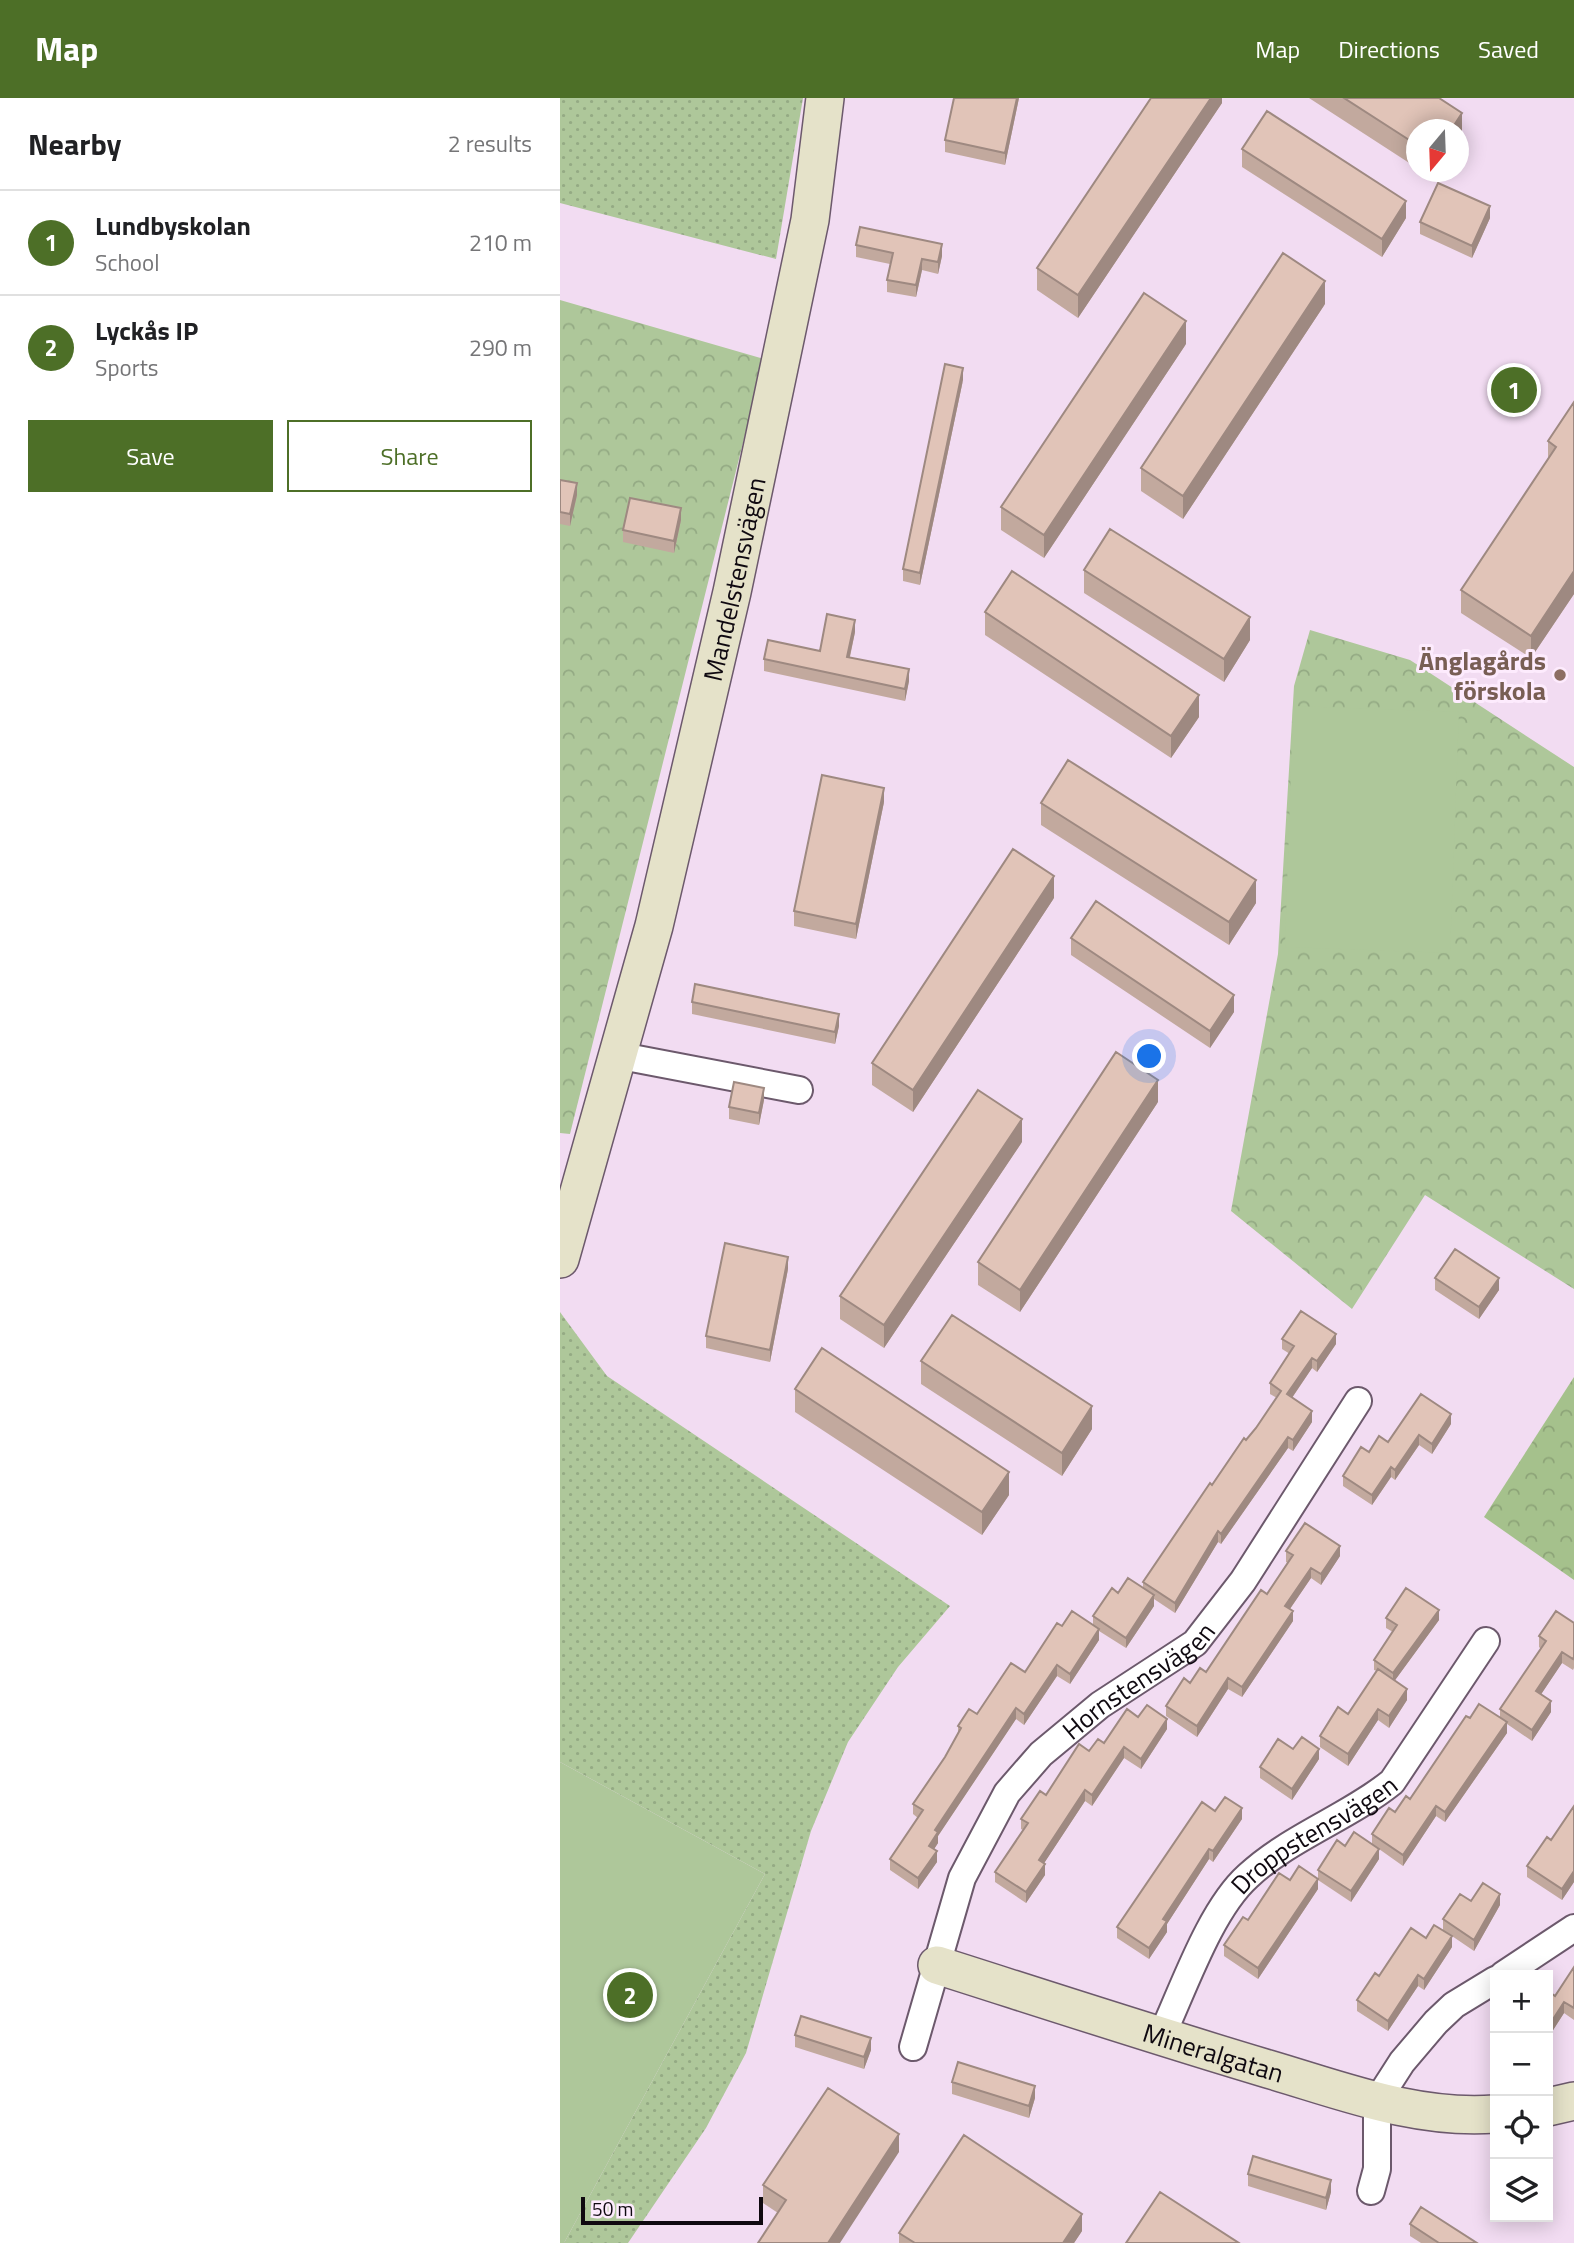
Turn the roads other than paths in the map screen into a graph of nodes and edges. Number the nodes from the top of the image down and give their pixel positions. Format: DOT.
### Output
graph roads {
  1 [pos="825,98"];
  2 [pos="616,1055"];
  3 [pos="799,1090"];
  4 [pos="560,1259"];
  5 [pos="1358,1401"];
  6 [pos="1486,1641"];
  7 [pos="1574,1928"];
  8 [pos="937,1965"];
  9 [pos="1511,1970"];
  10 [pos="1490,1983"];
  11 [pos="1161,2037"];
  12 [pos="913,2047"];
  13 [pos="1377,2101"];
  14 [pos="1574,2101"];
  15 [pos="1553,2106"];
  16 [pos="1490,2115"];
  17 [pos="1371,2191"];
  1 -- 2 [label="street, Mandelstensvägen"];
  2 -- 3 [label="street"];
  2 -- 4 [label="street, Mandelstensvägen"];
  5 -- 8 [label="street, Hornstensvägen"];
  6 -- 11 [label="street, Droppstensvägen"];
  7 -- 9 [label="street"];
  8 -- 11 [label="street, Mineralgatan"];
  8 -- 12 [label="street, Hornstensvägen"];
  10 -- 13 [label="street"];
  11 -- 13 [label="street, Mineralgatan"];
  13 -- 16 [label="street, Mineralgatan"];
  13 -- 17 [label="street"];
  14 -- 15 [label="street"];
}
